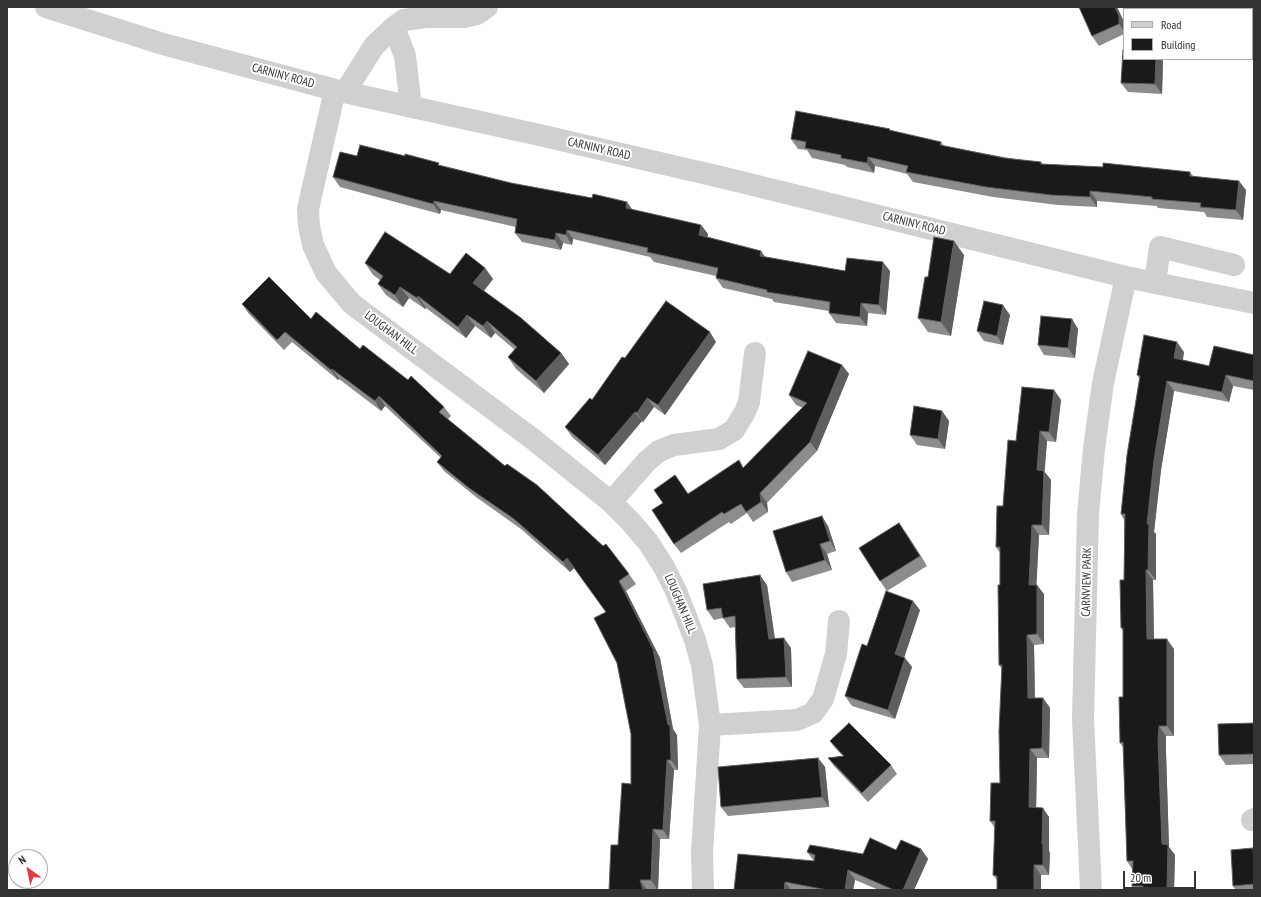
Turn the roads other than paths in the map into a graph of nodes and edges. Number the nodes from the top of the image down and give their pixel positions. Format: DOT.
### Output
graph roads {
  1 [pos="46,7"];
  2 [pos="487,7"];
  3 [pos="394,27"];
  4 [pos="340,91"];
  5 [pos="411,107"];
  6 [pos="1234,265"];
  7 [pos="1126,277"];
  8 [pos="1155,283"];
  9 [pos="1254,303"];
  10 [pos="755,353"];
  11 [pos="611,502"];
  12 [pos="839,621"];
  13 [pos="710,725"];
  14 [pos="703,890"];
  15 [pos="1091,890"];
  1 -- 4 [label="street, CARNINY ROAD"];
  2 -- 3 [label="street, LOUGHAN HILL"];
  3 -- 4 [label="street, LOUGHAN HILL"];
  3 -- 5 [label="street"];
  4 -- 5 [label="street, CARNINY ROAD"];
  4 -- 11 [label="street, LOUGHAN HILL"];
  5 -- 7 [label="street, CARNINY ROAD"];
  6 -- 8 [label="street"];
  7 -- 8 [label="street, CARNINY ROAD"];
  7 -- 15 [label="street, CARNVIEW PARK"];
  8 -- 9 [label="street, CARNINY ROAD"];
  10 -- 11 [label="street"];
  11 -- 13 [label="street, LOUGHAN HILL"];
  12 -- 13 [label="street"];
  13 -- 14 [label="street, LOUGHAN HILL"];
}
